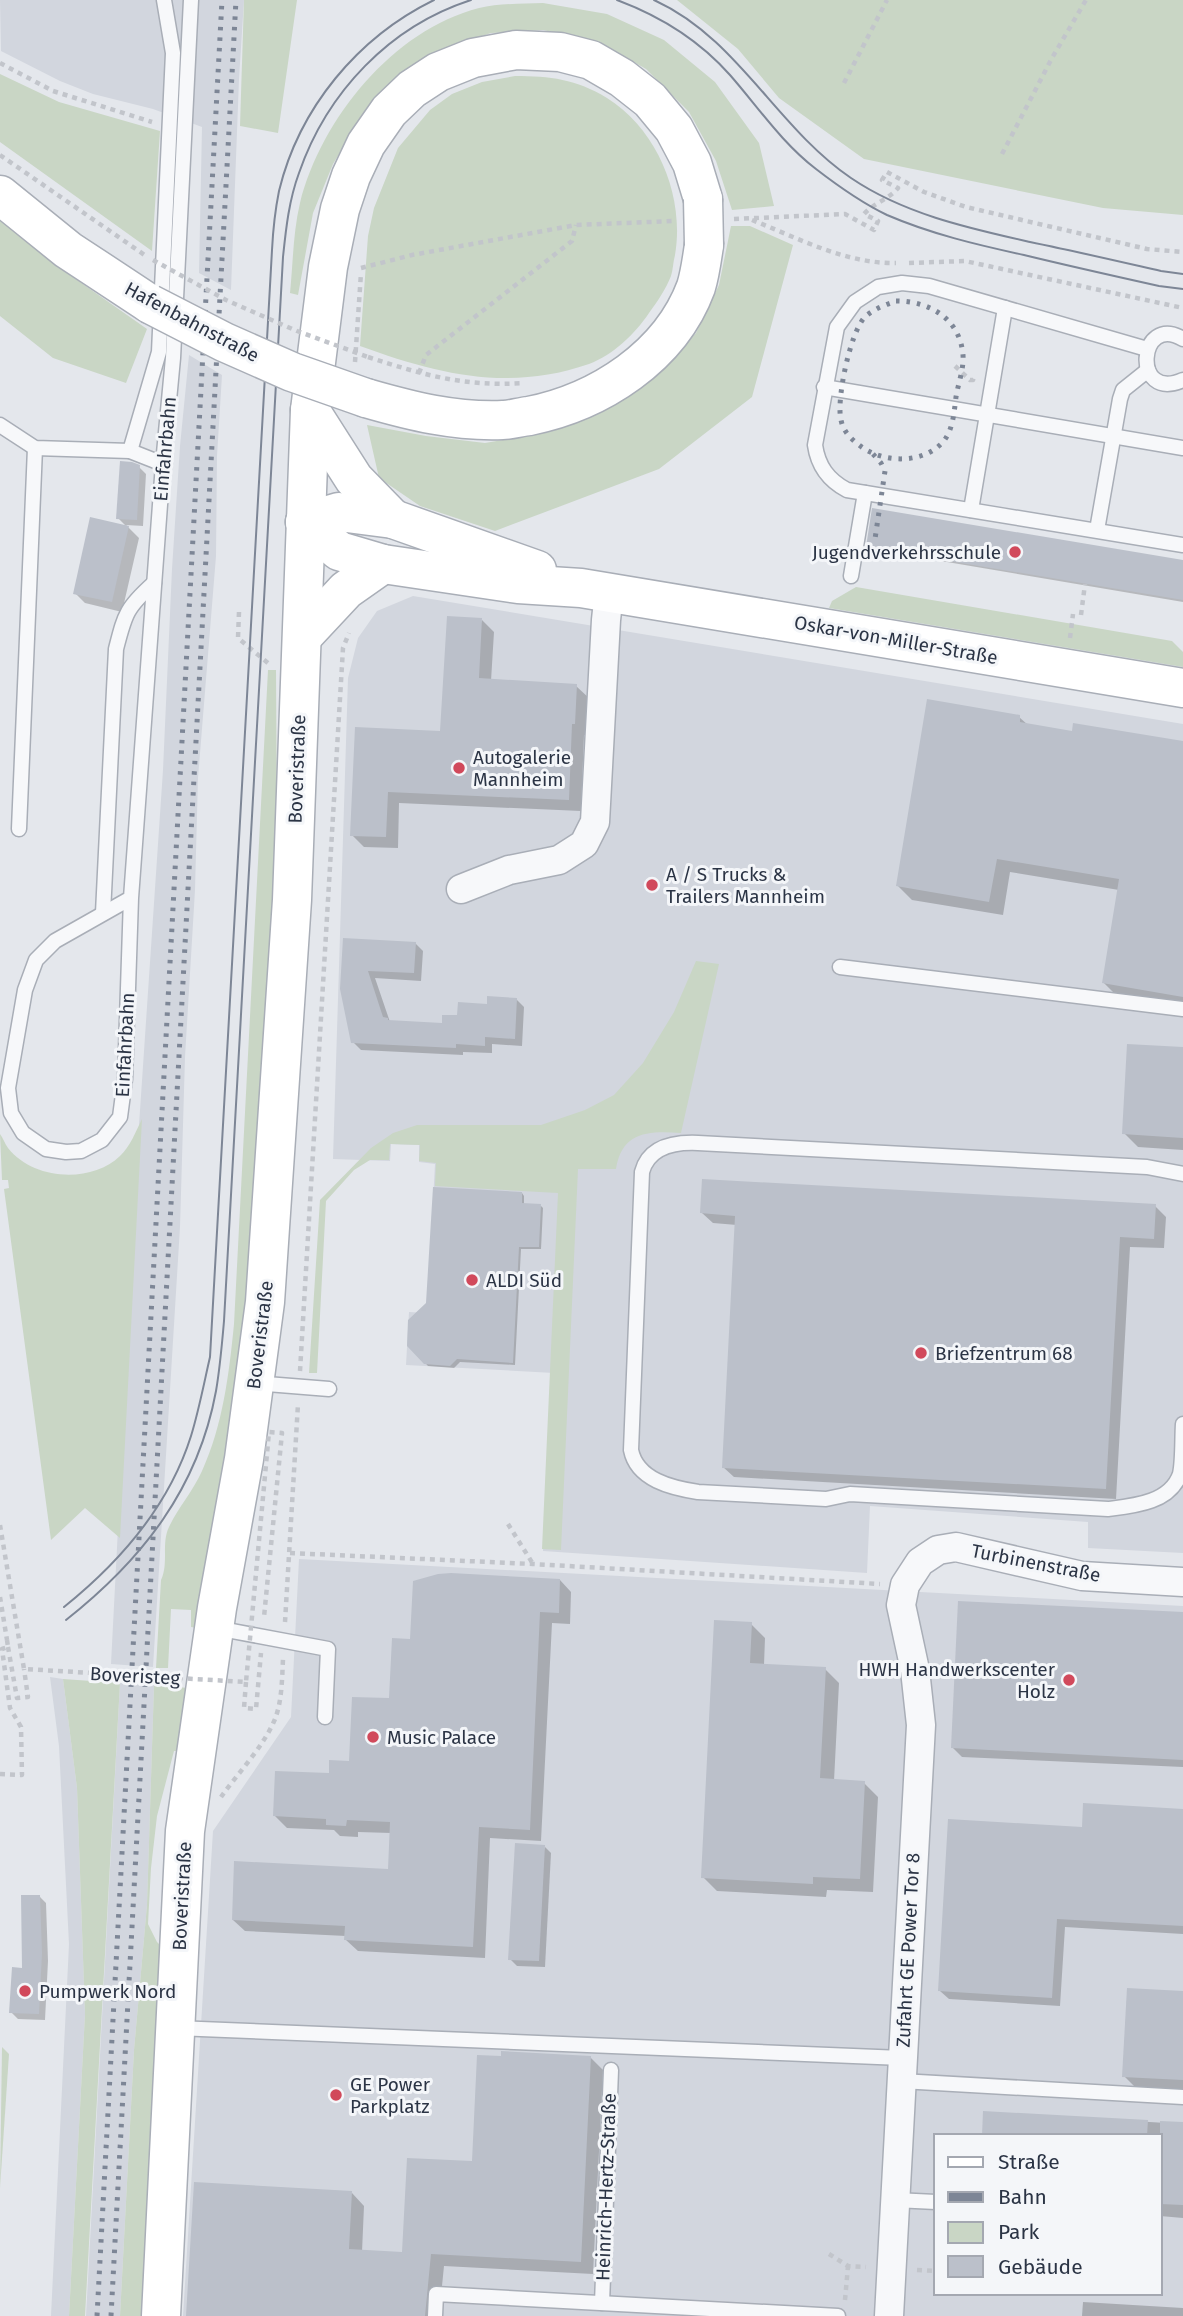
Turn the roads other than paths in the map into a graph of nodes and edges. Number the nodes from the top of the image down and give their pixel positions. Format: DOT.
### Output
graph roads {
  1 [pos="164,0"];
  2 [pos="191,0"];
  3 [pos="0,195"];
  4 [pos="1005,309"];
  5 [pos="1183,339"];
  6 [pos="1147,349"];
  7 [pos="1147,370"];
  8 [pos="1183,380"];
  9 [pos="824,387"];
  10 [pos="366,398"];
  11 [pos="310,410"];
  12 [pos="986,415"];
  13 [pos="0,425"];
  14 [pos="1113,436"];
  15 [pos="35,447"];
  16 [pos="1183,448"];
  17 [pos="130,451"];
  18 [pos="163,464"];
  19 [pos="865,493"];
  20 [pos="971,510"];
  21 [pos="393,520"];
  22 [pos="305,522"];
  23 [pos="1097,530"];
  24 [pos="1183,545"];
  25 [pos="383,564"];
  26 [pos="850,576"];
  27 [pos="154,583"];
  28 [pos="595,590"];
  29 [pos="303,636"];
  30 [pos="1183,688"];
  31 [pos="19,829"];
  32 [pos="461,888"];
  33 [pos="131,898"];
  34 [pos="103,914"];
  35 [pos="840,967"];
  36 [pos="1183,1009"];
  37 [pos="1183,1174"];
  38 [pos="254,1383"];
  39 [pos="329,1389"];
  40 [pos="1183,1424"];
  41 [pos="1183,1582"];
  42 [pos="905,1585"];
  43 [pos="214,1628"];
  44 [pos="325,1717"];
  45 [pos="176,2028"];
  46 [pos="902,2069"];
  47 [pos="611,2070"];
  48 [pos="1183,2096"];
  49 [pos="895,2200"];
  50 [pos="934,2202"];
  51 [pos="601,2303"];
  52 [pos="841,2310"];
  53 [pos="162,2316"];
  54 [pos="435,2316"];
  55 [pos="889,2316"];
  1 -- 17 [label="lane"];
  2 -- 18 [label="lane, Einfahrbahn"];
  3 -- 10 [label="main road, Hafenbahnstraße, bridge"];
  4 -- 6 [label="lane"];
  4 -- 9 [label="lane"];
  4 -- 12 [label="lane"];
  5 -- 6 [label="lane"];
  6 -- 7 [label="lane"];
  7 -- 8 [label="lane"];
  7 -- 14 [label="lane"];
  9 -- 12 [label="lane"];
  9 -- 19 [label="lane"];
  10 -- 11 [label="main road, Boveristraße"];
  11 -- 21 [label="main road"];
  11 -- 22 [label="main road, Boveristraße"];
  12 -- 14 [label="lane"];
  12 -- 20 [label="lane"];
  13 -- 15 [label="lane"];
  14 -- 16 [label="lane"];
  14 -- 23 [label="lane"];
  15 -- 17 [label="lane"];
  15 -- 31 [label="lane"];
  17 -- 18 [label="lane"];
  18 -- 27 [label="lane, Einfahrbahn"];
  19 -- 20 [label="lane"];
  19 -- 26 [label="lane"];
  20 -- 23 [label="lane"];
  21 -- 22 [label="main road, Oskar-von-Miller-Straße"];
  21 -- 28 [label="main road, Oskar-von-Miller-Straße"];
  22 -- 25 [label="main road, Oskar-von-Miller-Straße"];
  22 -- 29 [label="main road, Boveristraße"];
  23 -- 24 [label="lane"];
  25 -- 28 [label="main road, Oskar-von-Miller-Straße"];
  25 -- 29 [label="main road"];
  27 -- 33 [label="lane, Einfahrbahn"];
  27 -- 34 [label="lane"];
  28 -- 30 [label="main road, Oskar-von-Miller-Straße"];
  28 -- 32 [label="street"];
  29 -- 38 [label="main road, Boveristraße"];
  33 -- 34 [label="lane, Einfahrbahn"];
  33 -- 34 [label="lane, Einfahrbahn"];
  35 -- 36 [label="lane"];
  37 -- 40 [label="lane"];
  38 -- 39 [label="lane"];
  38 -- 43 [label="main road, Boveristraße"];
  41 -- 42 [label="street, Turbinenstraße"];
  42 -- 46 [label="street, Zufahrt GE Power Tor 8"];
  43 -- 44 [label="lane"];
  43 -- 45 [label="main road, Boveristraße"];
  45 -- 46 [label="lane"];
  45 -- 53 [label="main road, Boveristraße"];
  46 -- 48 [label="lane"];
  46 -- 49 [label="street, Zufahrt GE Power Tor 8"];
  47 -- 51 [label="lane, Heinrich-Hertz-Straße"];
  49 -- 50 [label="lane"];
  49 -- 55 [label="street, Zufahrt GE Power Tor 8"];
  51 -- 52 [label="lane, Heinrich-Hertz-Straße"];
  51 -- 54 [label="lane, Heinrich-Hertz-Straße"];
}
